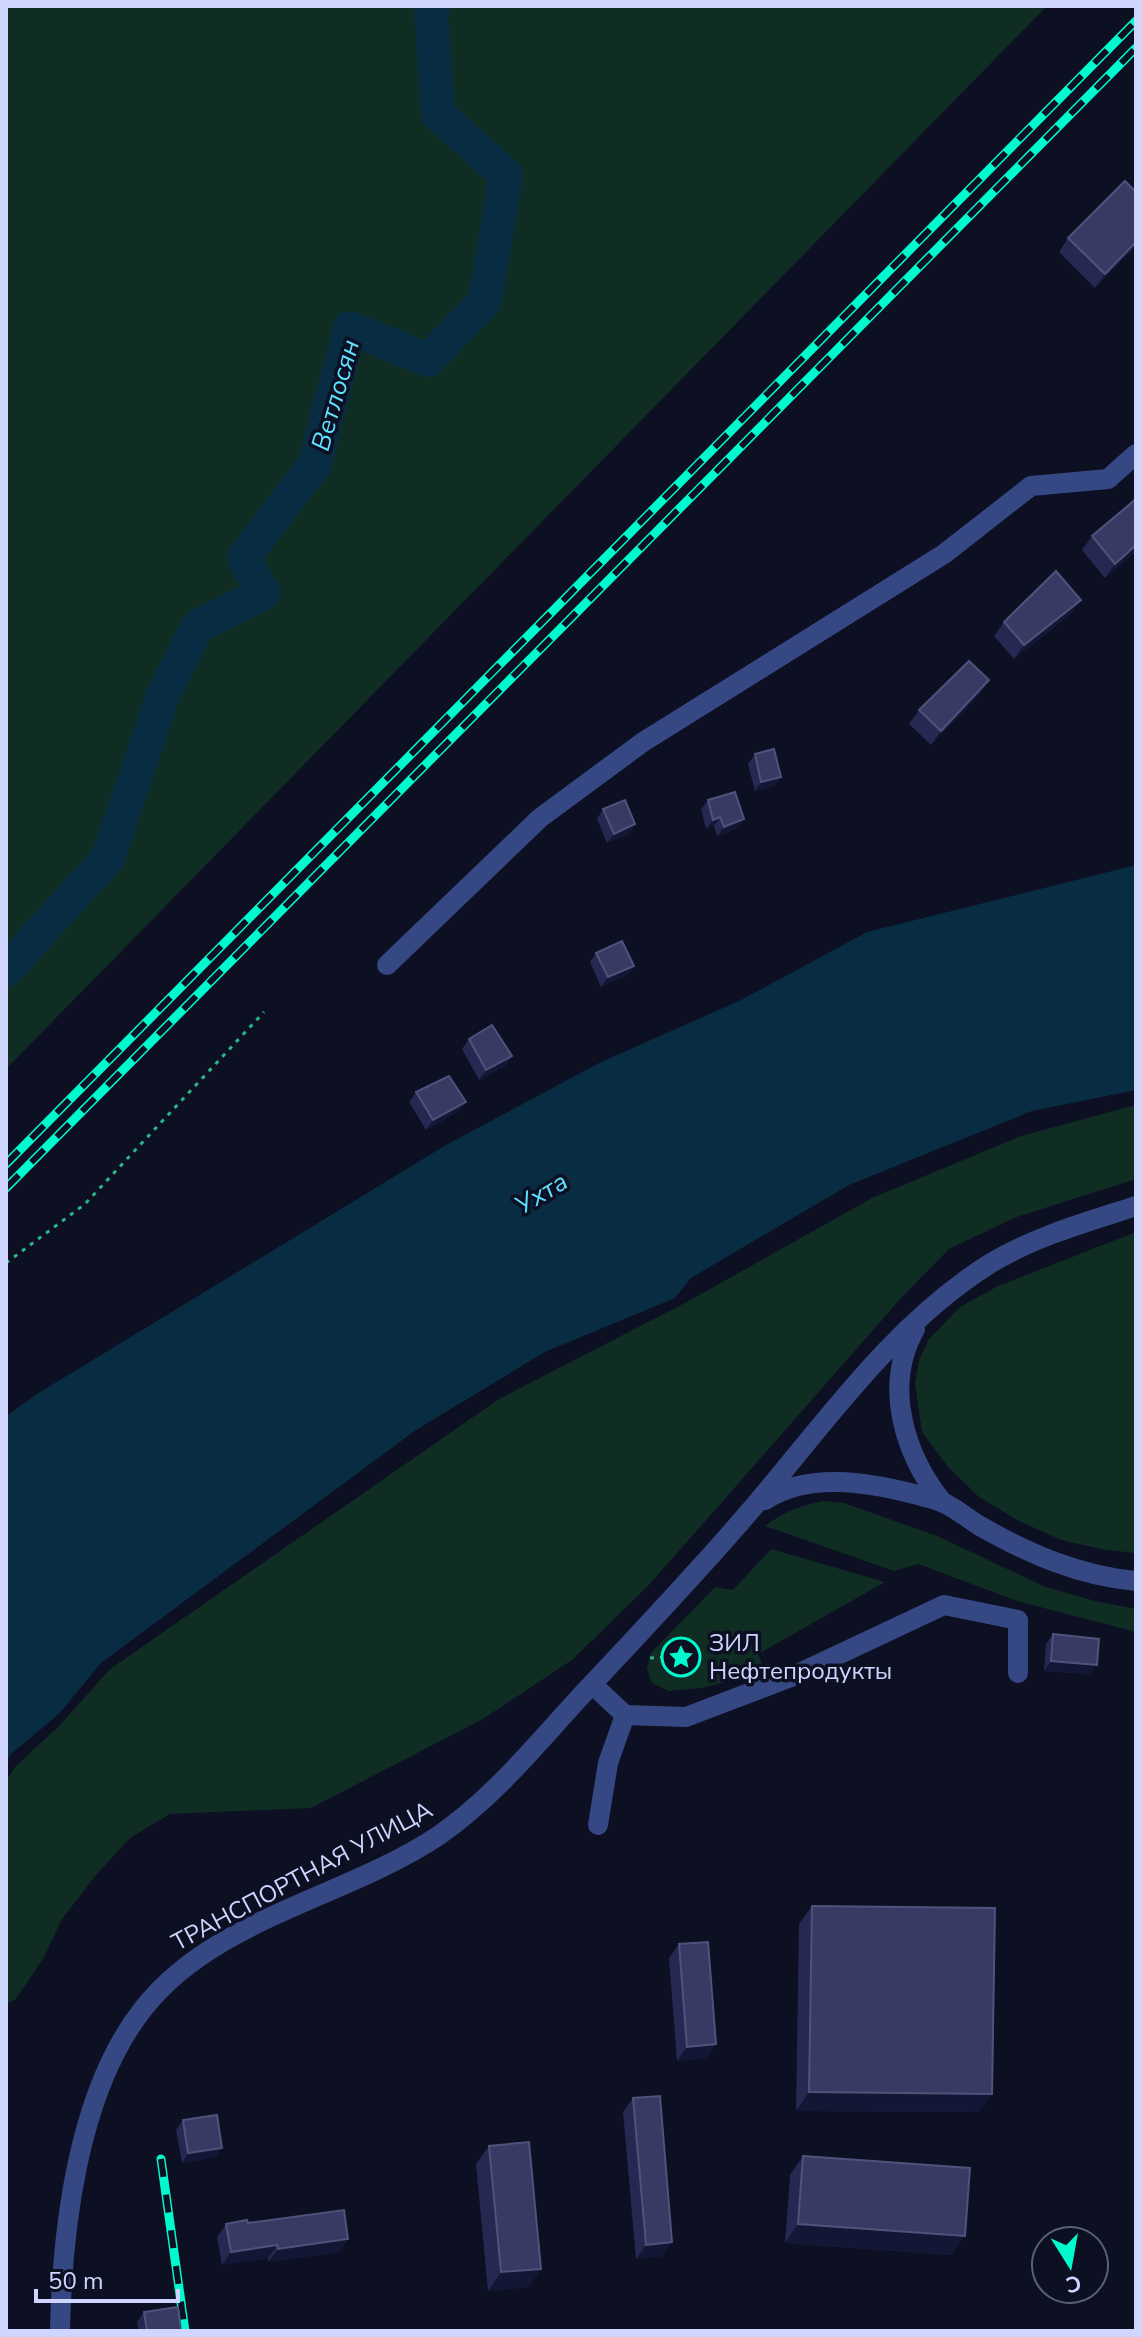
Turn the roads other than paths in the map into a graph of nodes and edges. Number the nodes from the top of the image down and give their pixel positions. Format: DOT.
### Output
graph roads {
  1 [pos="1136,454"];
  2 [pos="387,965"];
  3 [pos="1136,1206"];
  4 [pos="928,1311"];
  5 [pos="943,1503"];
  6 [pos="752,1509"];
  7 [pos="1136,1581"];
  8 [pos="1018,1673"];
  9 [pos="592,1684"];
  10 [pos="625,1715"];
  11 [pos="598,1825"];
  12 [pos="60,2331"];
  1 -- 2 [label="street"];
  3 -- 4 [label="street"];
  4 -- 5 [label="street"];
  4 -- 6 [label="street, ТРАНСПОРТНАЯ УЛИЦА"];
  5 -- 6 [label="street"];
  5 -- 7 [label="street"];
  6 -- 9 [label="street, ТРАНСПОРТНАЯ УЛИЦА"];
  8 -- 10 [label="street"];
  9 -- 10 [label="street"];
  9 -- 12 [label="street, ТРАНСПОРТНАЯ УЛИЦА"];
  10 -- 11 [label="street"];
}
